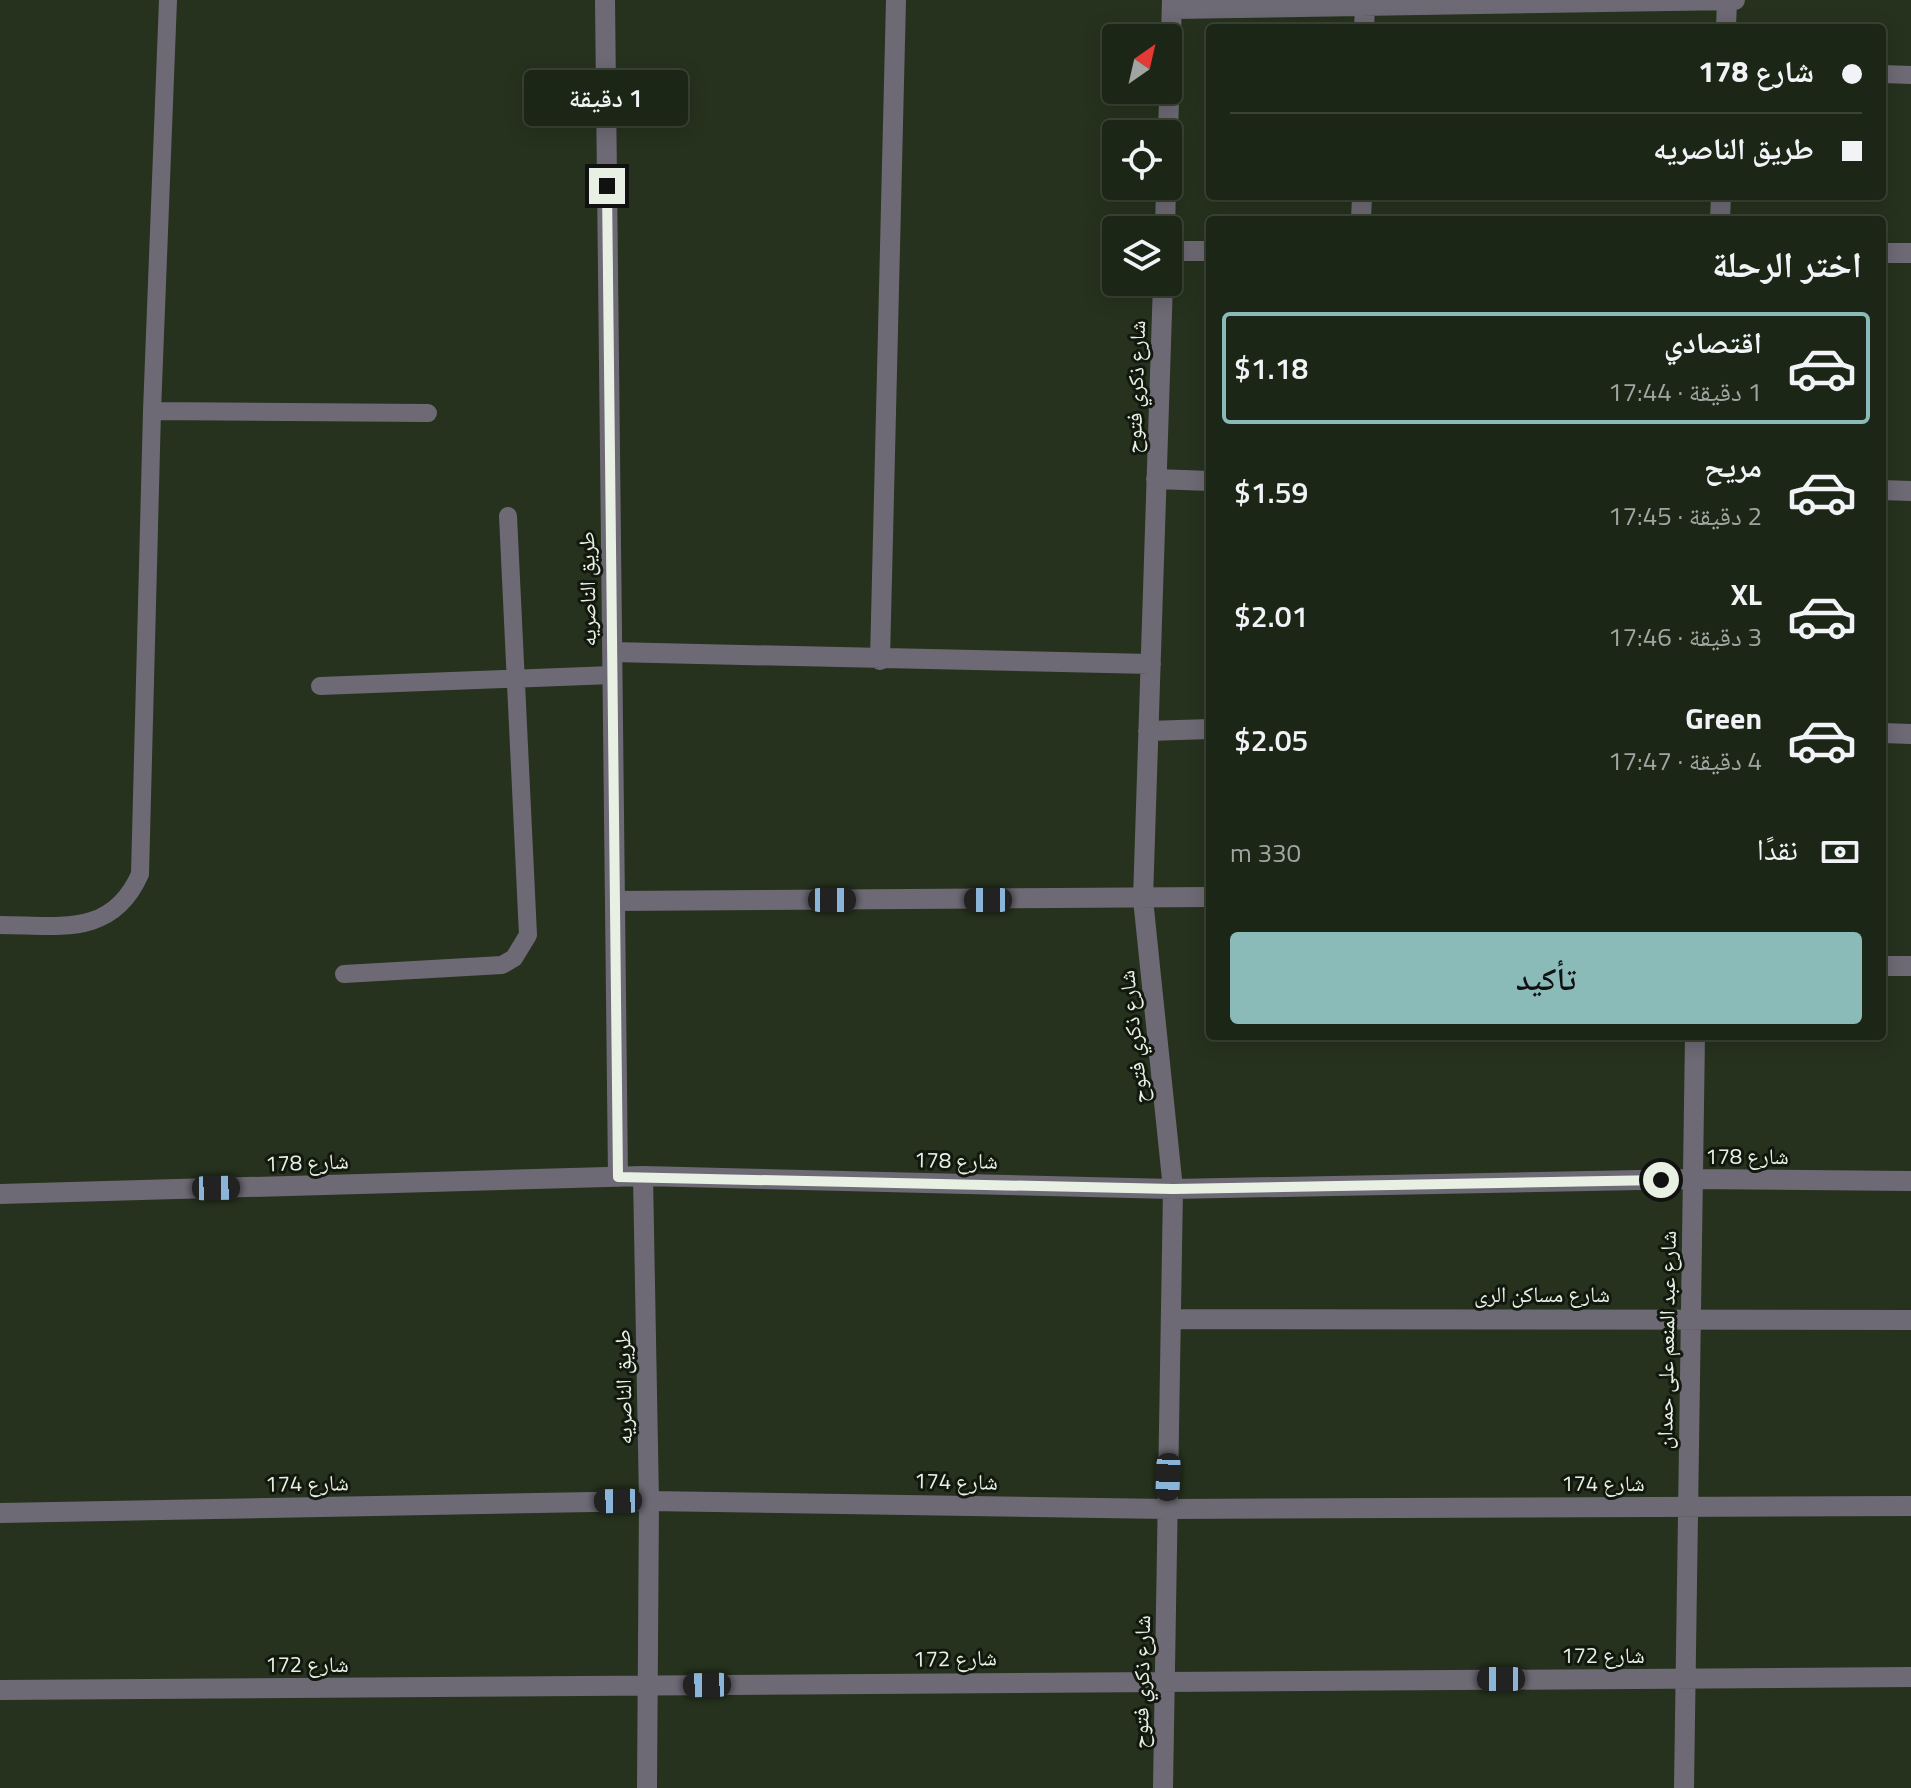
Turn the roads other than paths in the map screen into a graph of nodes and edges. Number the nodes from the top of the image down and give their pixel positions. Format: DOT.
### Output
graph roads {
  1 [pos="168,0"];
  2 [pos="605,0"];
  3 [pos="896,0"];
  4 [pos="1727,0"];
  5 [pos="1735,0"];
  6 [pos="1172,4"];
  7 [pos="1365,6"];
  8 [pos="1364,24"];
  9 [pos="1726,24"];
  10 [pos="1886,74"];
  11 [pos="1911,75"];
  12 [pos="1168,120"];
  13 [pos="1182,251"];
  14 [pos="1206,251"];
  15 [pos="1886,253"];
  16 [pos="1911,253"];
  17 [pos="1163,296"];
  18 [pos="152,411"];
  19 [pos="428,413"];
  20 [pos="1156,479"];
  21 [pos="1206,481"];
  22 [pos="1886,490"];
  23 [pos="1911,491"];
  24 [pos="508,516"];
  25 [pos="612,652"];
  26 [pos="880,660"];
  27 [pos="1151,664"];
  28 [pos="612,675"];
  29 [pos="516,678"];
  30 [pos="320,686"];
  31 [pos="1206,729"];
  32 [pos="1148,731"];
  33 [pos="1886,733"];
  34 [pos="1911,734"];
  35 [pos="1206,897"];
  36 [pos="1143,899"];
  37 [pos="615,901"];
  38 [pos="0,925"];
  39 [pos="1886,966"];
  40 [pos="1911,966"];
  41 [pos="344,974"];
  42 [pos="1695,1040"];
  43 [pos="643,1176"];
  44 [pos="618,1177"];
  45 [pos="1691,1179"];
  46 [pos="1911,1181"];
  47 [pos="1173,1189"];
  48 [pos="0,1194"];
  49 [pos="1691,1318"];
  50 [pos="1174,1319"];
  51 [pos="1911,1320"];
  52 [pos="649,1501"];
  53 [pos="1911,1506"];
  54 [pos="1688,1507"];
  55 [pos="1167,1509"];
  56 [pos="0,1513"];
  57 [pos="1911,1677"];
  58 [pos="1685,1679"];
  59 [pos="1165,1680"];
  60 [pos="646,1685"];
  61 [pos="0,1690"];
  62 [pos="647,1788"];
  63 [pos="1163,1788"];
  64 [pos="1684,1788"];
  1 -- 18 [label="lane"];
  2 -- 25 [label="street, طريق الناصريه"];
  3 -- 26 [label="street"];
  4 -- 5 [label="street"];
  4 -- 7 [label="street"];
  4 -- 9 [label="street"];
  6 -- 7 [label="street"];
  6 -- 12 [label="street"];
  7 -- 8 [label="street"];
  10 -- 11 [label="lane"];
  13 -- 14 [label="street"];
  15 -- 16 [label="street"];
  17 -- 20 [label="street, شارع ذكري فتوح"];
  18 -- 19 [label="lane"];
  18 -- 38 [label="lane"];
  20 -- 21 [label="street"];
  20 -- 27 [label="street, شارع ذكري فتوح"];
  22 -- 23 [label="street"];
  24 -- 29 [label="lane"];
  25 -- 26 [label="street"];
  25 -- 28 [label="street, طريق الناصريه"];
  26 -- 27 [label="street"];
  27 -- 32 [label="street, شارع ذكري فتوح"];
  28 -- 29 [label="lane"];
  28 -- 37 [label="street, طريق الناصريه"];
  29 -- 30 [label="lane"];
  29 -- 41 [label="lane"];
  31 -- 32 [label="street"];
  32 -- 36 [label="street, شارع ذكري فتوح"];
  33 -- 34 [label="street"];
  35 -- 36 [label="street"];
  36 -- 37 [label="street"];
  36 -- 47 [label="street, شارع ذكري فتوح"];
  37 -- 44 [label="street, طريق الناصريه"];
  39 -- 40 [label="street"];
  42 -- 45 [label="street, شارع عبد المنعم على حمدان"];
  43 -- 44 [label="street, شارع 178"];
  43 -- 47 [label="street, شارع 178"];
  43 -- 52 [label="street, طريق الناصريه"];
  44 -- 48 [label="street, شارع 178"];
  45 -- 46 [label="street, شارع 178"];
  45 -- 47 [label="street, شارع 178"];
  45 -- 49 [label="street, شارع عبد المنعم على حمدان"];
  47 -- 50 [label="street, شارع ذكري فتوح"];
  49 -- 50 [label="street, شارع مساكن الرى"];
  49 -- 51 [label="street, شارع مساكن الرى"];
  49 -- 54 [label="street, شارع عبد المنعم على حمدان"];
  50 -- 55 [label="street, شارع ذكري فتوح"];
  52 -- 55 [label="street, شارع 174"];
  52 -- 56 [label="street, شارع 174"];
  52 -- 60 [label="street, طريق الناصريه"];
  53 -- 54 [label="street, شارع 174"];
  54 -- 55 [label="street, شارع 174"];
  54 -- 58 [label="street, شارع عبد المنعم على حمدان"];
  55 -- 59 [label="street, شارع ذكري فتوح"];
  57 -- 58 [label="street, شارع 172"];
  58 -- 59 [label="street, شارع 172"];
  58 -- 64 [label="street, شارع عبد المنعم على حمدان"];
  59 -- 60 [label="street, شارع 172"];
  59 -- 63 [label="street, شارع ذكري فتوح"];
  60 -- 61 [label="street, شارع 172"];
  60 -- 62 [label="street, طريق الناصريه"];
}
